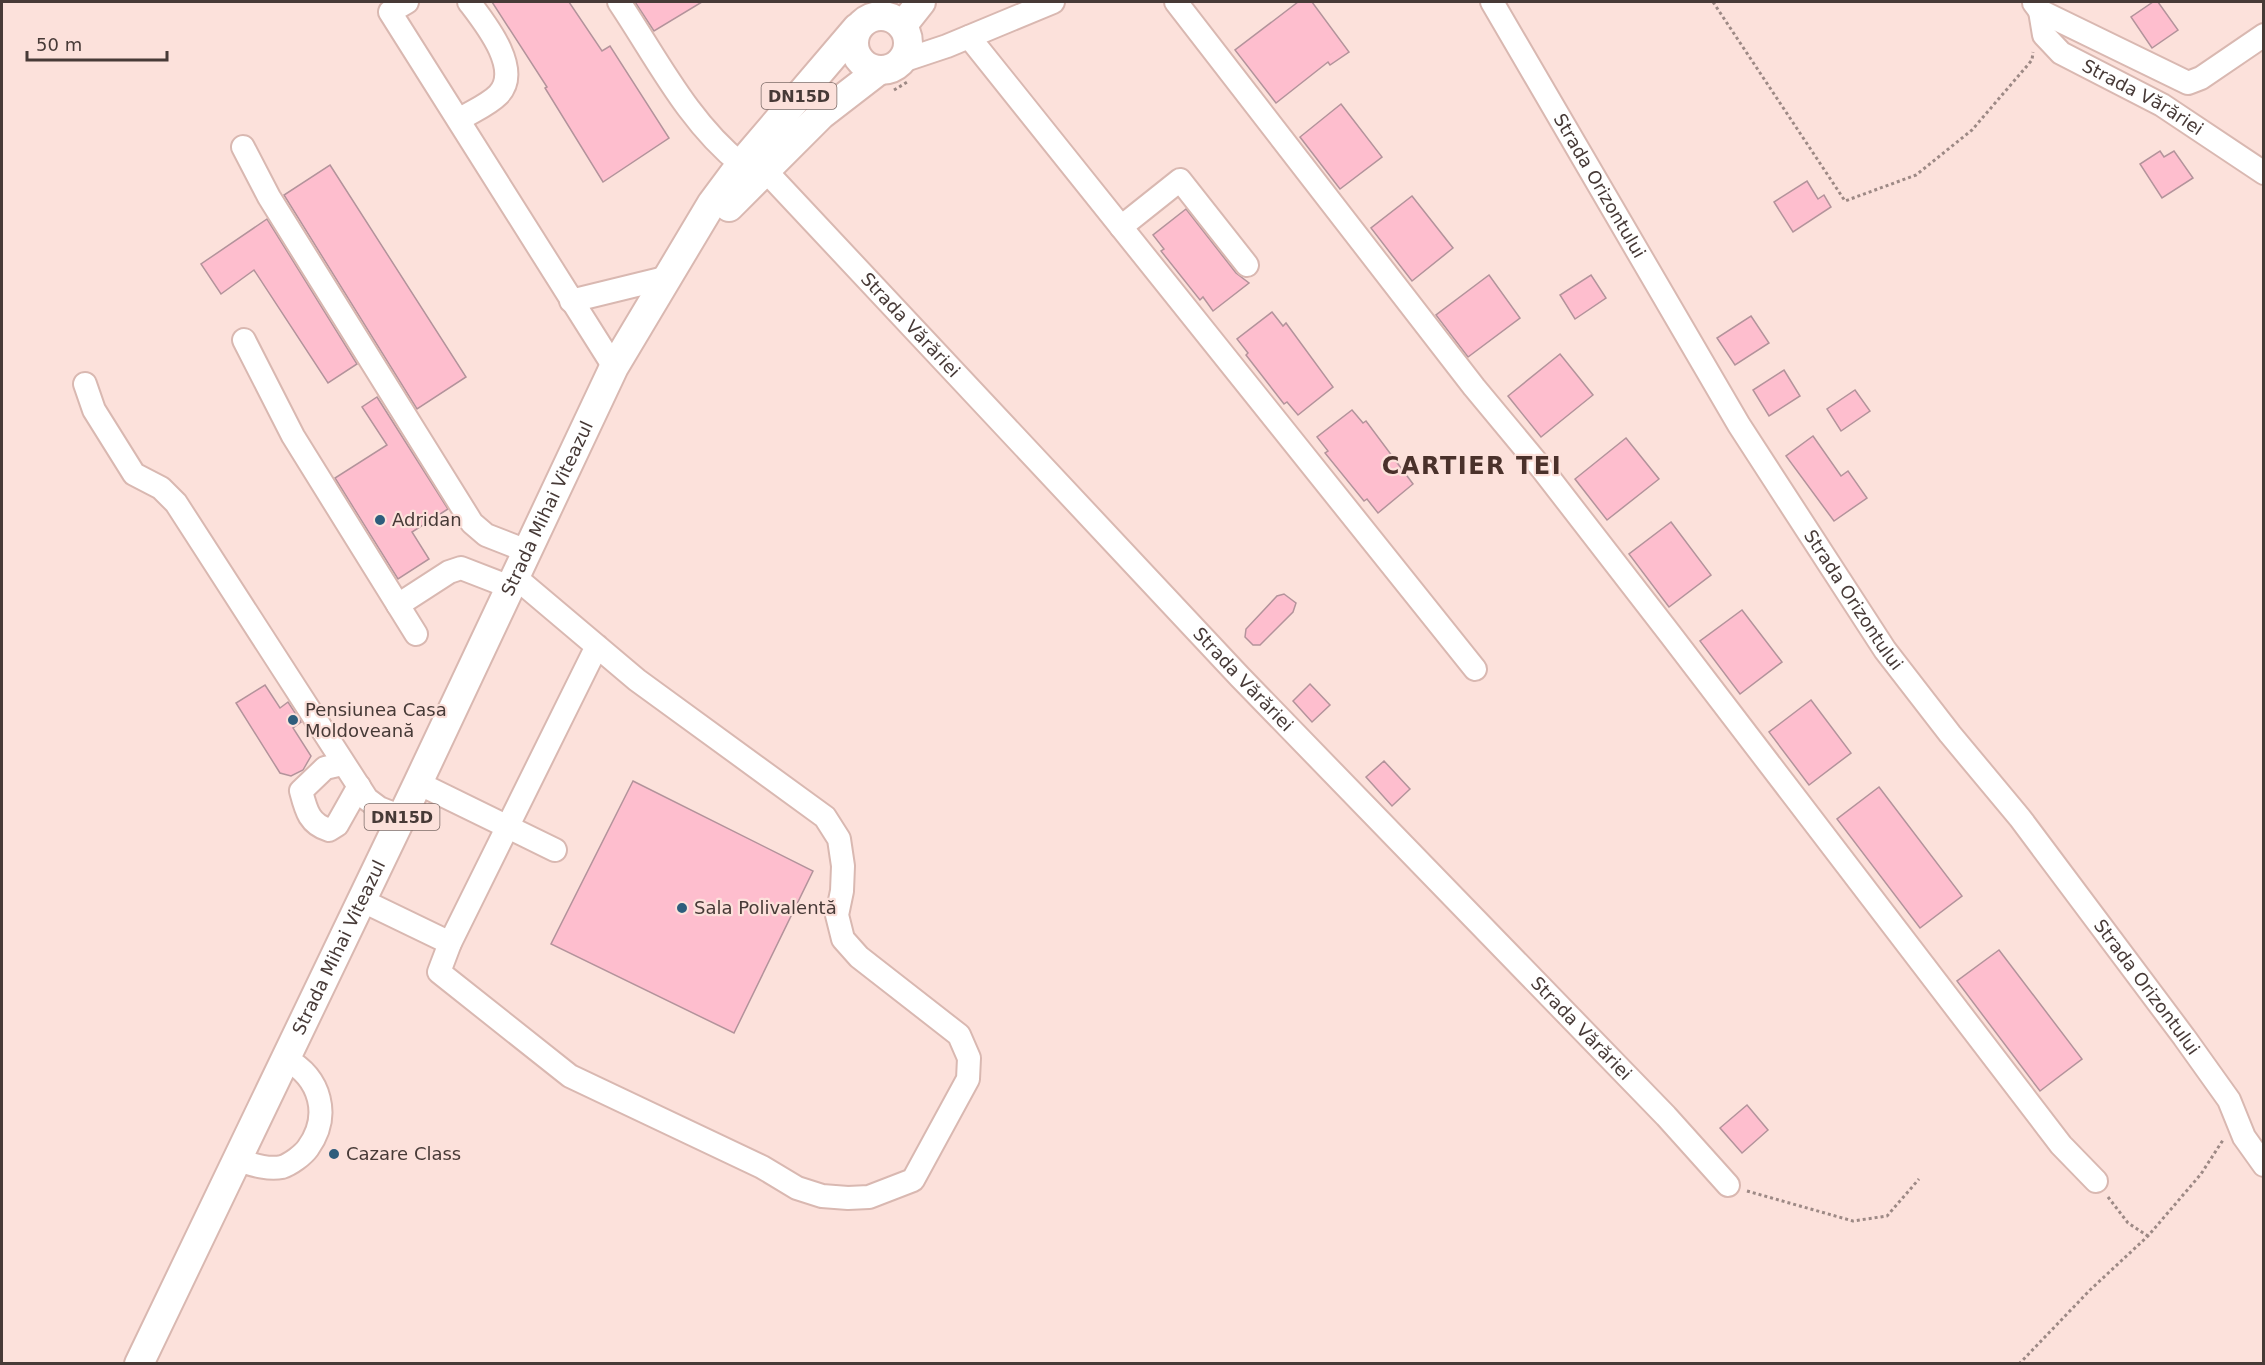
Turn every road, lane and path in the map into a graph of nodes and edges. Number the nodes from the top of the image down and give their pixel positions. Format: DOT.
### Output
graph roads {
  1 [pos="407,2"];
  2 [pos="469,2"];
  3 [pos="620,2"];
  4 [pos="921,2"];
  5 [pos="1053,2"];
  6 [pos="1176,2"];
  7 [pos="1492,2"];
  8 [pos="1713,2"];
  9 [pos="2037,6"];
  10 [pos="867,17"];
  11 [pos="902,26"];
  12 [pos="2264,35"];
  13 [pos="969,37"];
  14 [pos="2034,50"];
  15 [pos="895,76"];
  16 [pos="459,120"];
  17 [pos="243,147"];
  18 [pos="752,167"];
  19 [pos="2264,173"];
  20 [pos="1121,227"];
  21 [pos="1247,265"];
  22 [pos="667,276"];
  23 [pos="571,302"];
  24 [pos="244,340"];
  25 [pos="614,367"];
  26 [pos="85,384"];
  27 [pos="517,572"];
  28 [pos="398,605"];
  29 [pos="416,634"];
  30 [pos="597,646"];
  31 [pos="1476,669"];
  32 [pos="342,764"];
  33 [pos="418,783"];
  34 [pos="359,786"];
  35 [pos="402,817"];
  36 [pos="508,828"];
  37 [pos="555,850"];
  38 [pos="361,900"];
  39 [pos="450,943"];
  40 [pos="285,1059"];
  41 [pos="2237,1119"];
  42 [pos="237,1160"];
  43 [pos="2264,1165"];
  44 [pos="1919,1179"];
  45 [pos="2096,1181"];
  46 [pos="1728,1185"];
  47 [pos="2148,1236"];
  48 [pos="139,1364"];
  49 [pos="2019,1364"];
  1 -- 16 [label="street"];
  2 -- 16 [label="street"];
  3 -- 18 [label="street, Strada Vărăriei"];
  4 -- 11 [label="main road"];
  5 -- 13 [label="street"];
  6 -- 45 [label="street"];
  7 -- 41 [label="street, Strada Orizontului"];
  8 -- 14 [label="path"];
  9 -- 12 [label="street"];
  9 -- 19 [label="street, Strada Vărăriei"];
  10 -- 11 [label="main road"];
  10 -- 15 [label="main road"];
  10 -- 18 [label="main road, Strada Mihai Viteazul / DN15D"];
  11 -- 15 [label="main road"];
  13 -- 15 [label="street"];
  13 -- 20 [label="street"];
  15 -- 18 [label="main road, Strada Mihai Viteazul / DN15D"];
  16 -- 23 [label="street"];
  17 -- 27 [label="street"];
  18 -- 22 [label="main road, Strada Mihai Viteazul / DN15D"];
  18 -- 46 [label="street, Strada Vărăriei"];
  20 -- 21 [label="street"];
  20 -- 31 [label="street"];
  22 -- 23 [label="street"];
  22 -- 25 [label="main road, Strada Mihai Viteazul / DN15D"];
  23 -- 25 [label="street"];
  24 -- 28 [label="street"];
  25 -- 27 [label="main road, Strada Mihai Viteazul / DN15D"];
  26 -- 32 [label="street"];
  27 -- 28 [label="street"];
  27 -- 30 [label="street"];
  27 -- 33 [label="main road, Strada Mihai Viteazul / DN15D"];
  28 -- 29 [label="street"];
  30 -- 36 [label="street"];
  30 -- 39 [label="street"];
  32 -- 34 [label="street"];
  32 -- 34 [label="street"];
  33 -- 35 [label="main road, Strada Mihai Viteazul / DN15D"];
  33 -- 36 [label="street"];
  34 -- 35 [label="street"];
  35 -- 38 [label="main road, Strada Mihai Viteazul / DN15D"];
  36 -- 37 [label="street"];
  36 -- 39 [label="street"];
  38 -- 39 [label="street"];
  38 -- 40 [label="main road, Strada Mihai Viteazul / DN15D"];
  40 -- 42 [label="main road, Strada Mihai Viteazul / DN15D"];
  40 -- 42 [label="street"];
  41 -- 43 [label="street, Strada Orizontului"];
  41 -- 47 [label="path"];
  42 -- 48 [label="main road, Strada Mihai Viteazul / DN15D"];
  44 -- 46 [label="path"];
  45 -- 47 [label="path"];
  47 -- 49 [label="path"];
}
